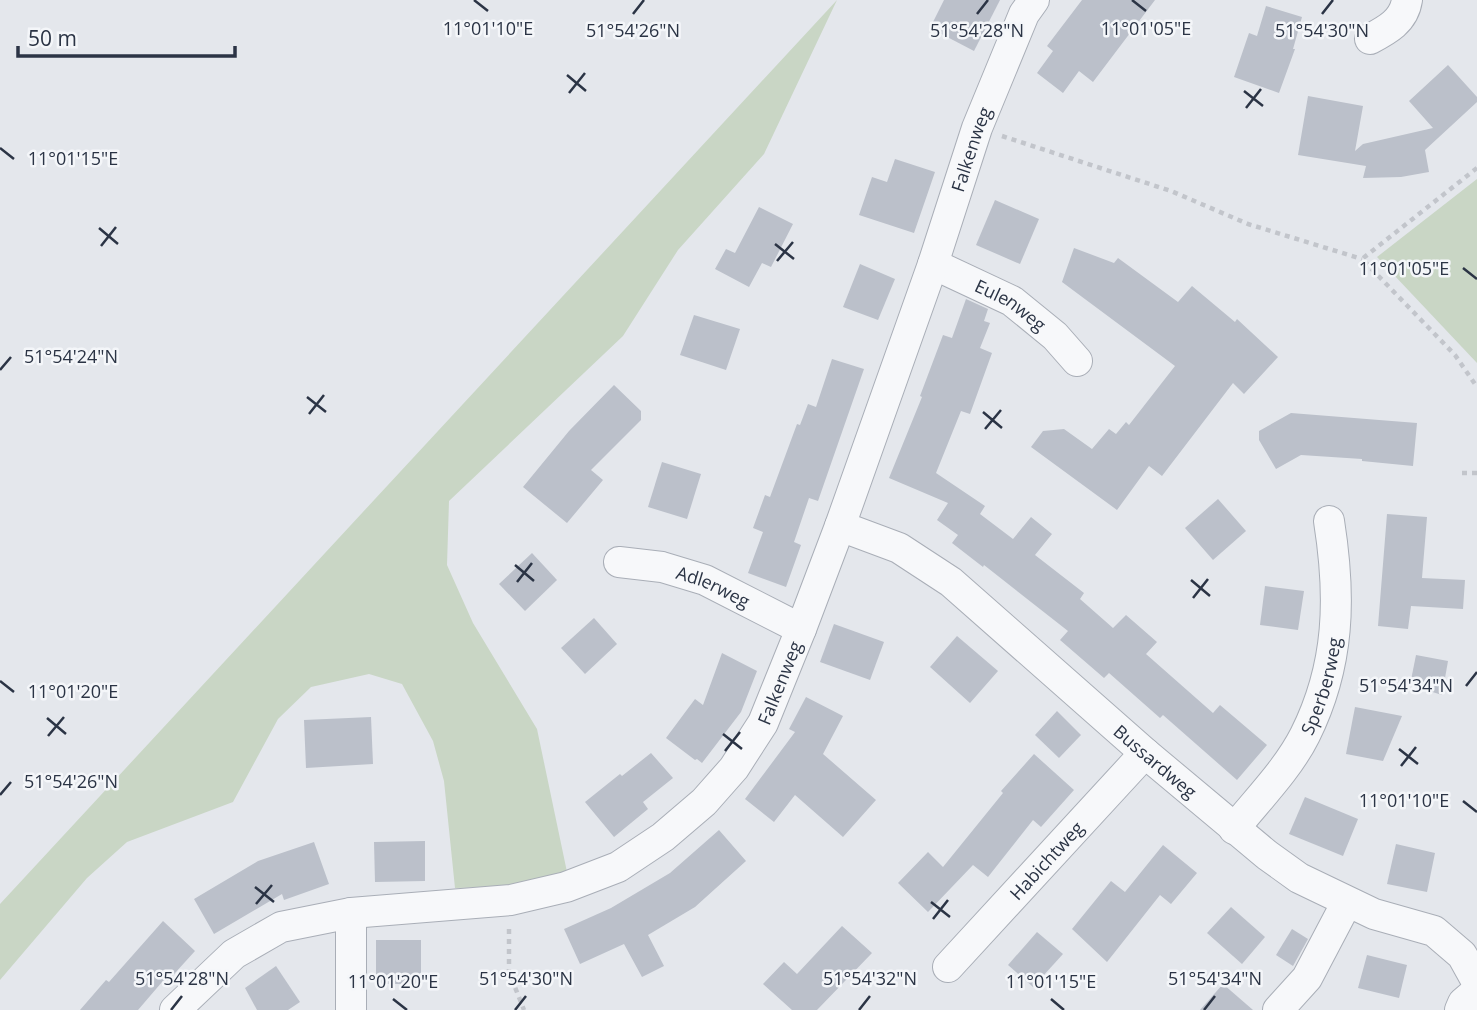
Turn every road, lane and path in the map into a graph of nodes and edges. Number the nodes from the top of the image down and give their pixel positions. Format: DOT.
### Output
graph roads {
  1 [pos="1034,0"];
  2 [pos="1407,0"];
  3 [pos="1370,39"];
  4 [pos="978,128"];
  5 [pos="1477,168"];
  6 [pos="1362,259"];
  7 [pos="933,264"];
  8 [pos="1077,361"];
  9 [pos="1477,387"];
  10 [pos="1462,473"];
  11 [pos="1477,473"];
  12 [pos="1329,521"];
  13 [pos="840,526"];
  14 [pos="619,562"];
  15 [pos="801,629"];
  16 [pos="1145,753"];
  17 [pos="1234,829"];
  18 [pos="511,900"];
  19 [pos="1348,902"];
  20 [pos="351,913"];
  21 [pos="948,967"];
  22 [pos="1477,982"];
  23 [pos="1477,991"];
  24 [pos="176,1010"];
  25 [pos="351,1010"];
  26 [pos="524,1010"];
  27 [pos="1278,1010"];
  28 [pos="1460,1010"];
  1 -- 4 [label="street, Falkenweg"];
  2 -- 3 [label="street"];
  4 -- 6 [label="path"];
  4 -- 7 [label="street, Falkenweg"];
  5 -- 6 [label="path"];
  6 -- 9 [label="path"];
  7 -- 8 [label="street, Eulenweg"];
  7 -- 13 [label="street, Falkenweg"];
  10 -- 11 [label="path"];
  12 -- 17 [label="street, Sperberweg"];
  13 -- 15 [label="street, Falkenweg"];
  13 -- 16 [label="street, Bussardweg"];
  14 -- 15 [label="street, Adlerweg"];
  15 -- 18 [label="street, Falkenweg"];
  16 -- 17 [label="street, Bussardweg"];
  16 -- 21 [label="street, Habichtweg"];
  17 -- 19 [label="street, Bussardweg"];
  18 -- 20 [label="street, Falkenweg"];
  18 -- 26 [label="path"];
  19 -- 22 [label="street, Bussardweg"];
  19 -- 27 [label="street"];
  20 -- 24 [label="street, Falkenweg"];
  20 -- 25 [label="street"];
  23 -- 28 [label="street"];
}
